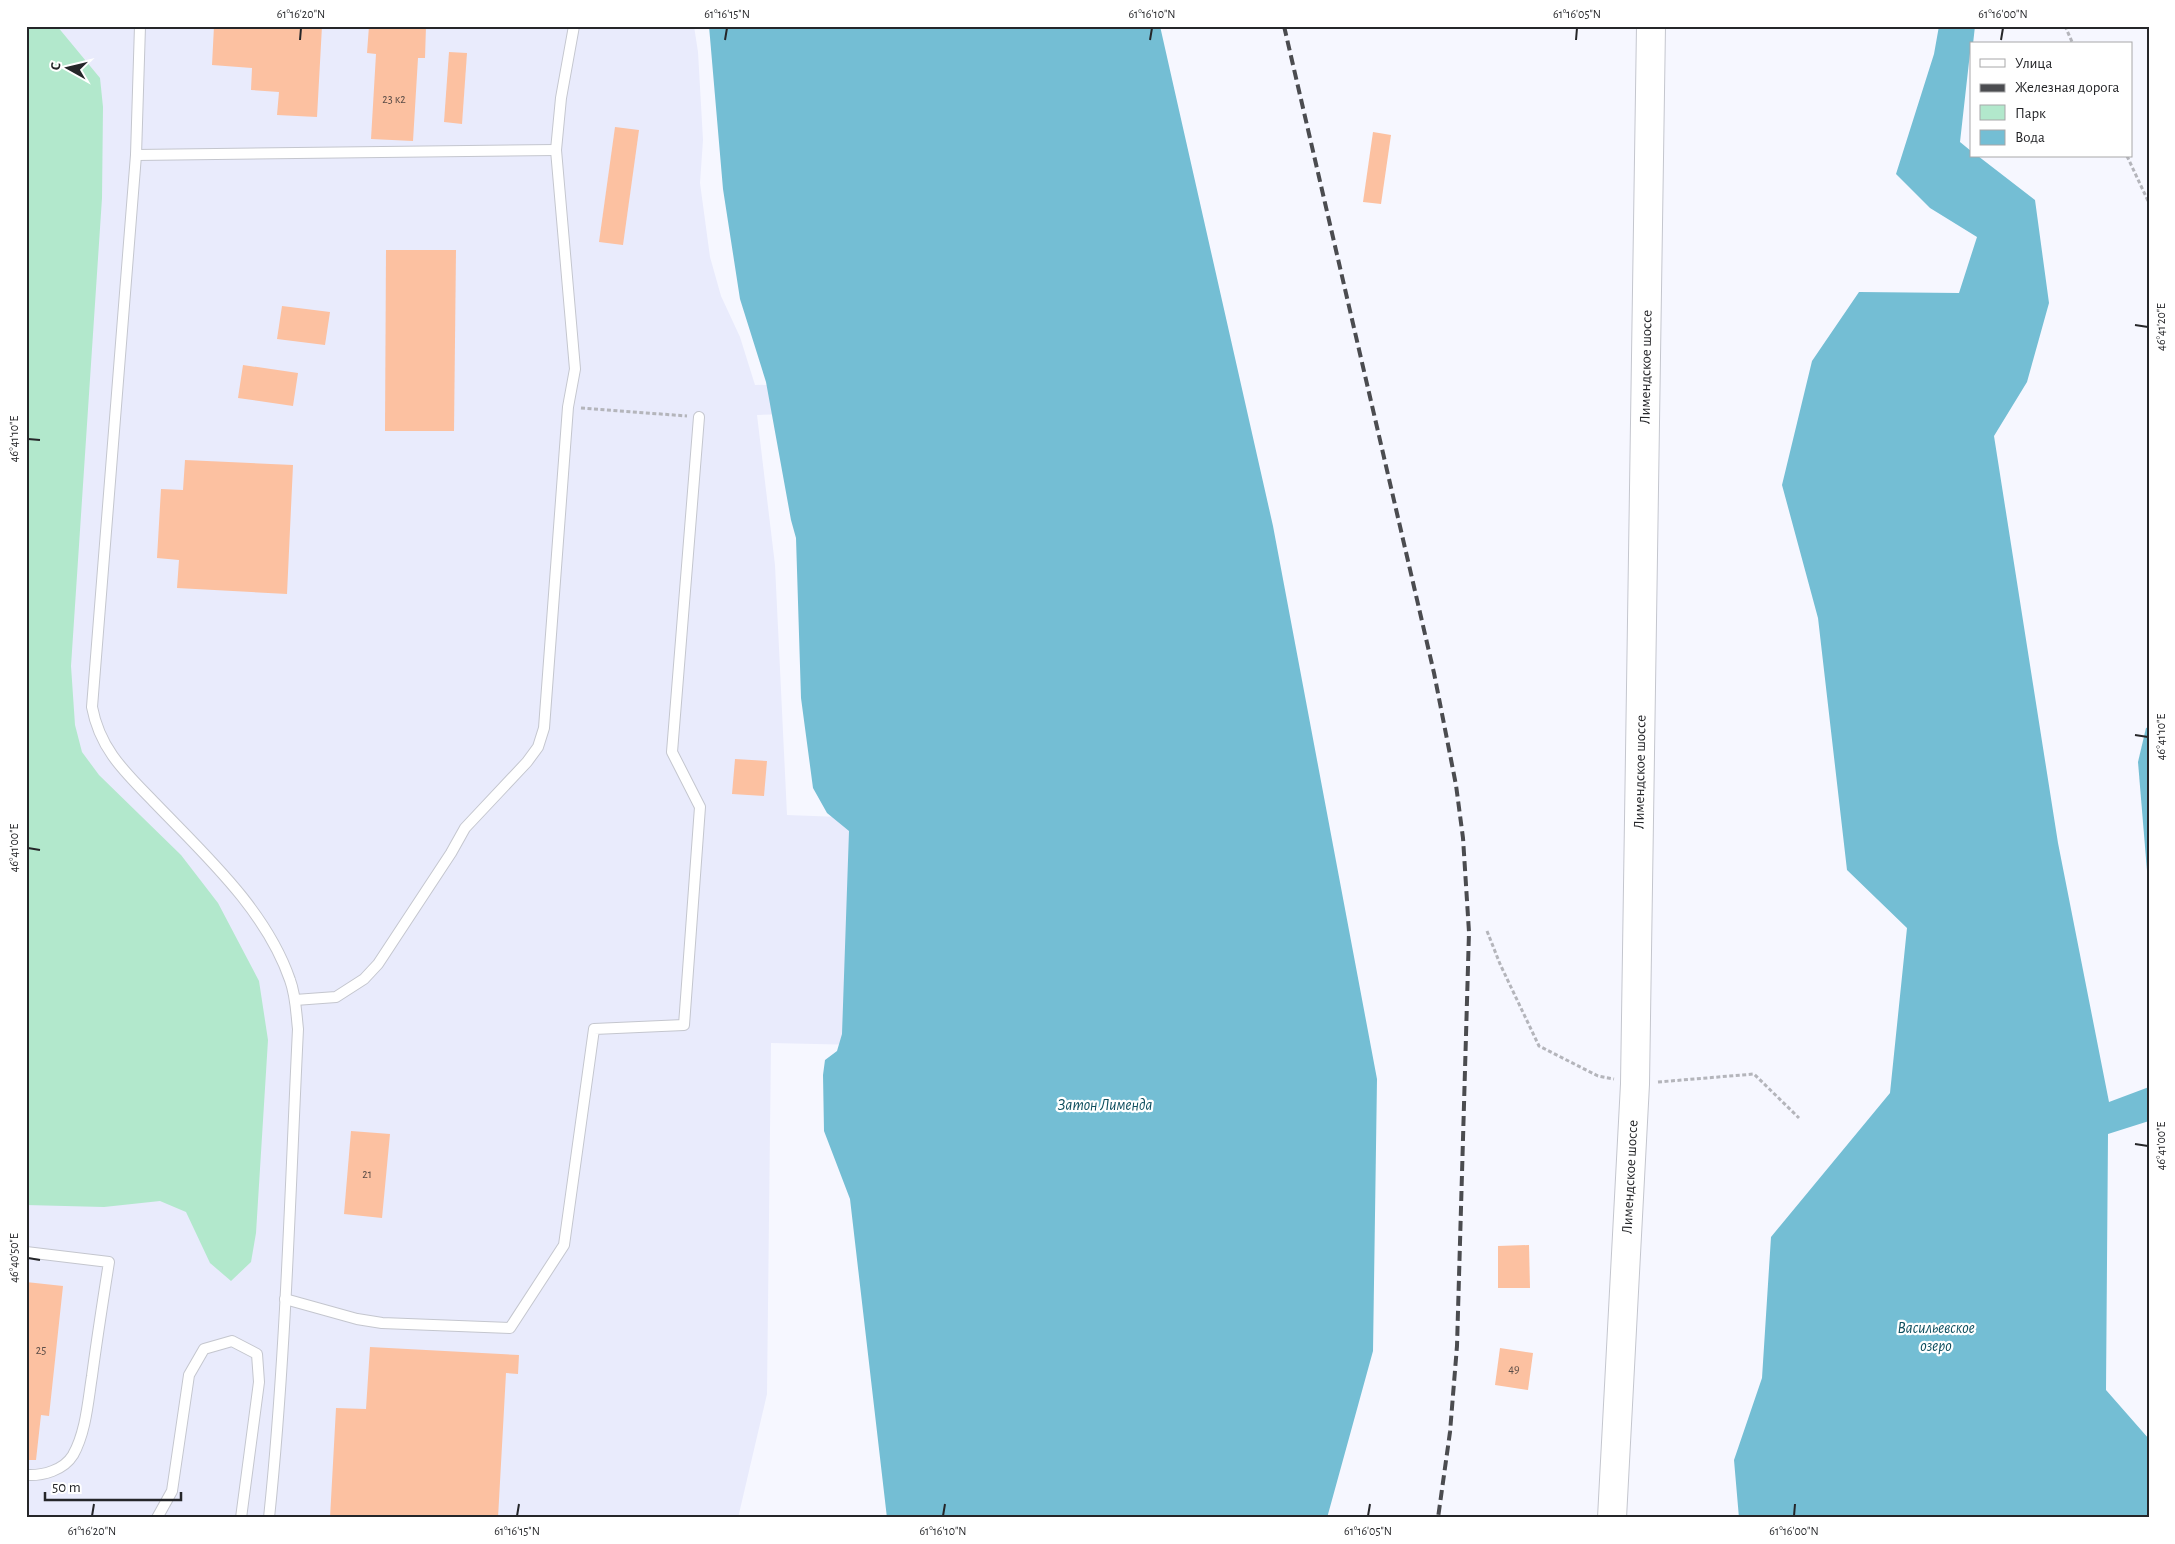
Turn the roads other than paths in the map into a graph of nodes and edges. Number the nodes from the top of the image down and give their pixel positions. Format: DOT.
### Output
graph roads {
  1 [pos="140,26"];
  2 [pos="574,26"];
  3 [pos="1652,26"];
  4 [pos="556,150"];
  5 [pos="136,155"];
  6 [pos="699,417"];
  7 [pos="296,1000"];
  8 [pos="26,1252"];
  9 [pos="285,1299"];
  10 [pos="26,1475"];
  11 [pos="156,1518"];
  12 [pos="241,1518"];
  13 [pos="269,1518"];
  14 [pos="1612,1518"];
  1 -- 5 [label="lane"];
  2 -- 4 [label="lane"];
  3 -- 14 [label="main road, Лимендское шоссе"];
  4 -- 5 [label="lane"];
  4 -- 7 [label="lane"];
  5 -- 7 [label="lane"];
  6 -- 9 [label="lane"];
  7 -- 9 [label="lane"];
  8 -- 10 [label="lane"];
  9 -- 13 [label="lane"];
  11 -- 12 [label="lane"];
}
